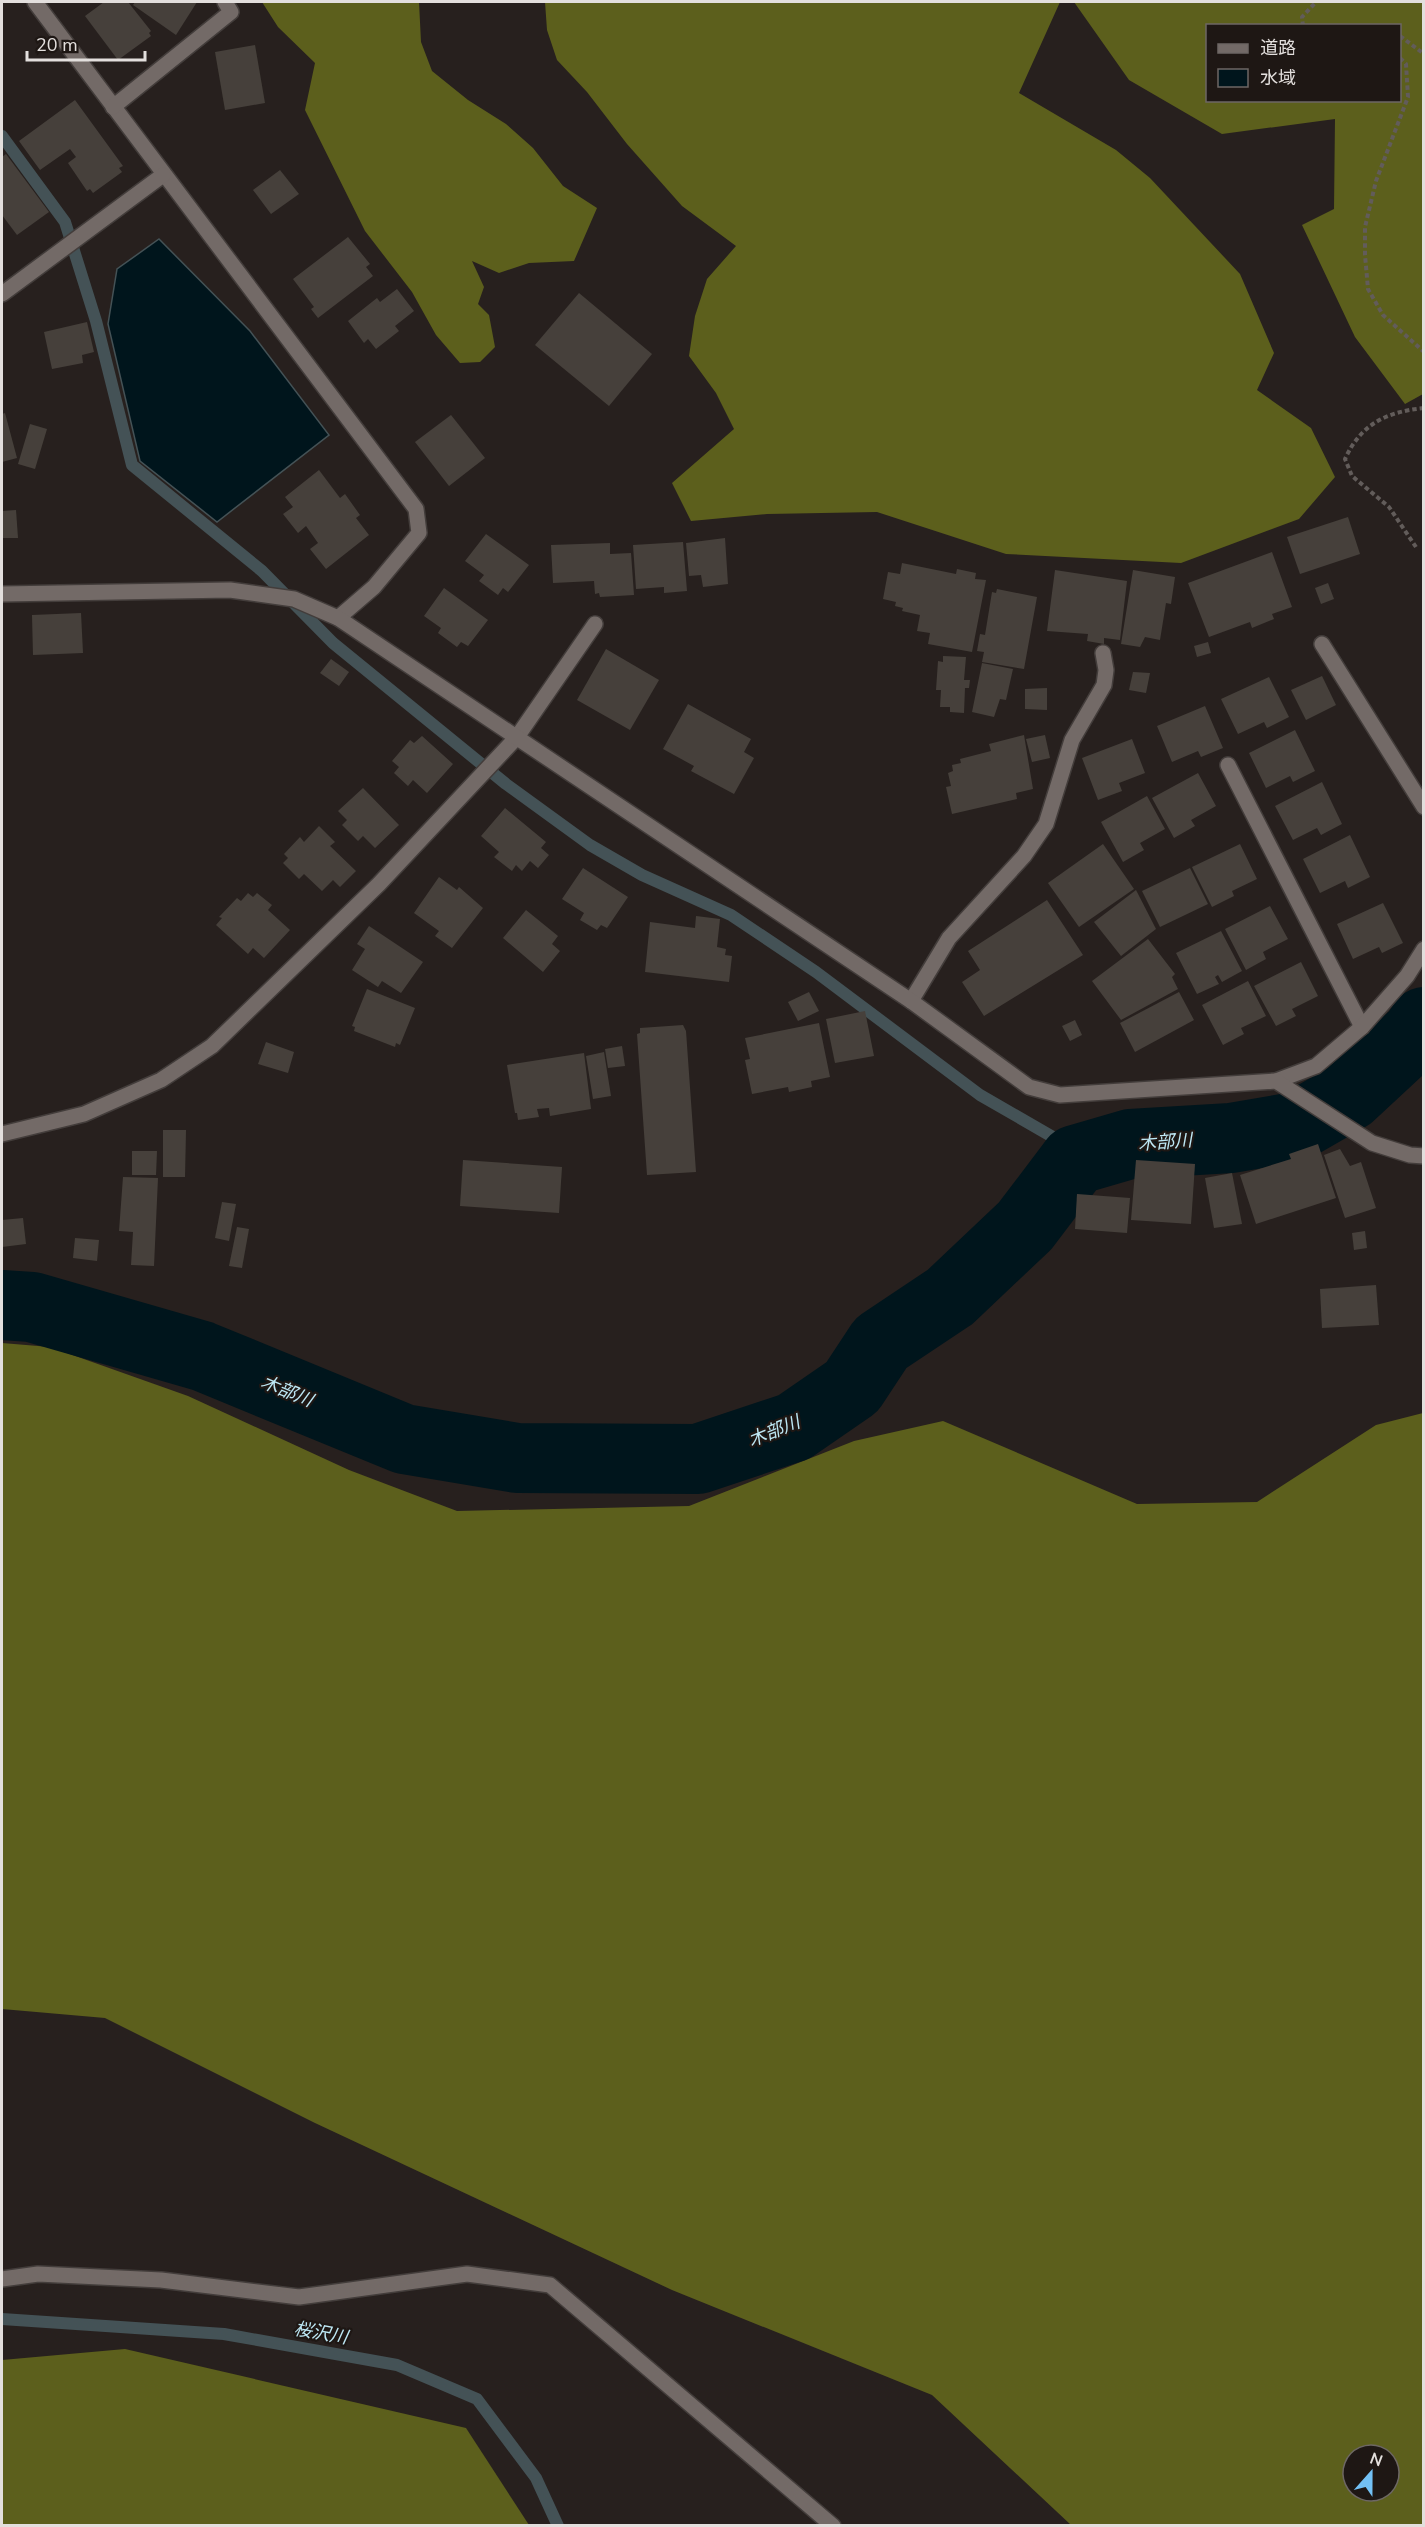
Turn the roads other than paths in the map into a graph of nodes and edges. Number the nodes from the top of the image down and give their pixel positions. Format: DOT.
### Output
graph roads {
  1 [pos="35,2"];
  2 [pos="225,2"];
  3 [pos="113,107"];
  4 [pos="163,175"];
  5 [pos="2,294"];
  6 [pos="2,594"];
  7 [pos="338,618"];
  8 [pos="595,624"];
  9 [pos="1322,644"];
  10 [pos="1103,653"];
  11 [pos="517,737"];
  12 [pos="1228,765"];
  13 [pos="1424,807"];
  14 [pos="1424,949"];
  15 [pos="911,1001"];
  16 [pos="1362,1027"];
  17 [pos="1276,1081"];
  18 [pos="2,1134"];
  19 [pos="1424,1156"];
  20 [pos="2,2279"];
  21 [pos="833,2526"];
  1 -- 3 [label="street"];
  2 -- 3 [label="street"];
  3 -- 4 [label="street"];
  4 -- 5 [label="street"];
  4 -- 7 [label="street"];
  6 -- 7 [label="street"];
  7 -- 11 [label="street"];
  8 -- 11 [label="street"];
  9 -- 13 [label="street"];
  10 -- 15 [label="street"];
  11 -- 15 [label="street"];
  11 -- 18 [label="street"];
  12 -- 16 [label="street"];
  14 -- 16 [label="street"];
  15 -- 17 [label="street"];
  16 -- 17 [label="street"];
  17 -- 19 [label="street"];
  20 -- 21 [label="street"];
}
